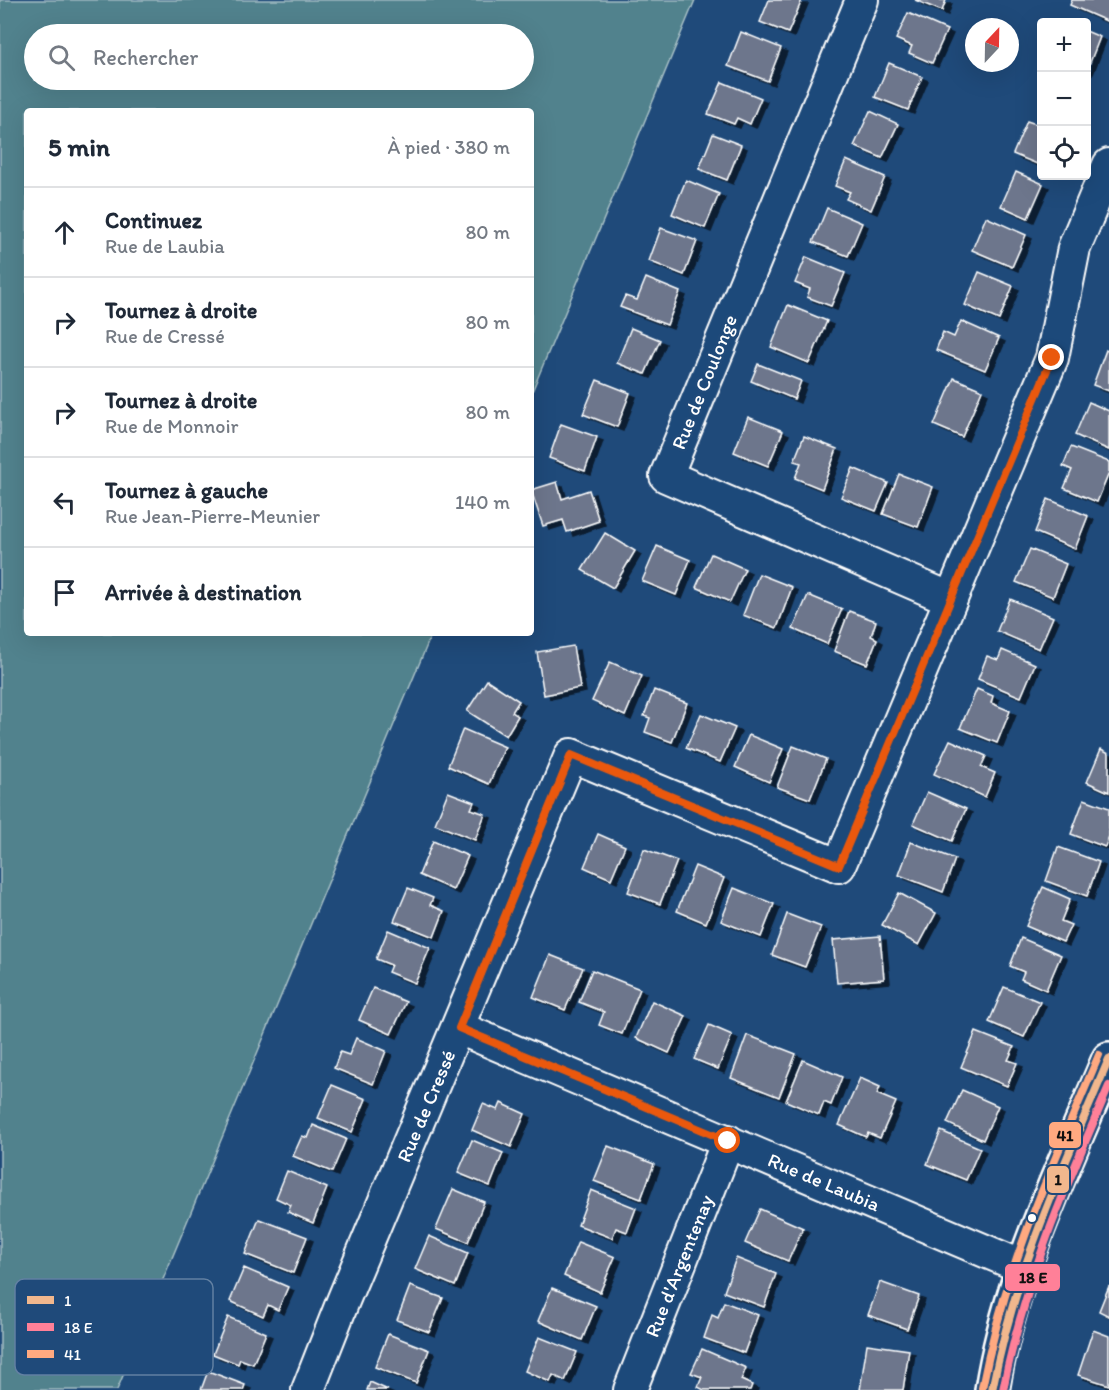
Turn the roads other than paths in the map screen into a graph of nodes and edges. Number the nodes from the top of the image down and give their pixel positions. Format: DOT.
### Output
graph roads {
  1 [pos="862,0"];
  2 [pos="1109,165"];
  3 [pos="951,599"];
  4 [pos="459,1028"];
  5 [pos="1109,1059"];
  6 [pos="728,1141"];
  7 [pos="1023,1267"];
  8 [pos="308,1390"];
  9 [pos="630,1390"];
  10 [pos="992,1390"];
  1 -- 3 [label="street, Rue de Coulonge"];
  2 -- 3 [label="street"];
  3 -- 4 [label="street, Rue de Cressé"];
  4 -- 6 [label="street, Rue de Laubia"];
  4 -- 8 [label="street, Rue de Cressé"];
  5 -- 7 [label="street"];
  6 -- 7 [label="street, Rue de Laubia"];
  6 -- 9 [label="street, Rue d'Argentenay"];
  7 -- 10 [label="street"];
}
